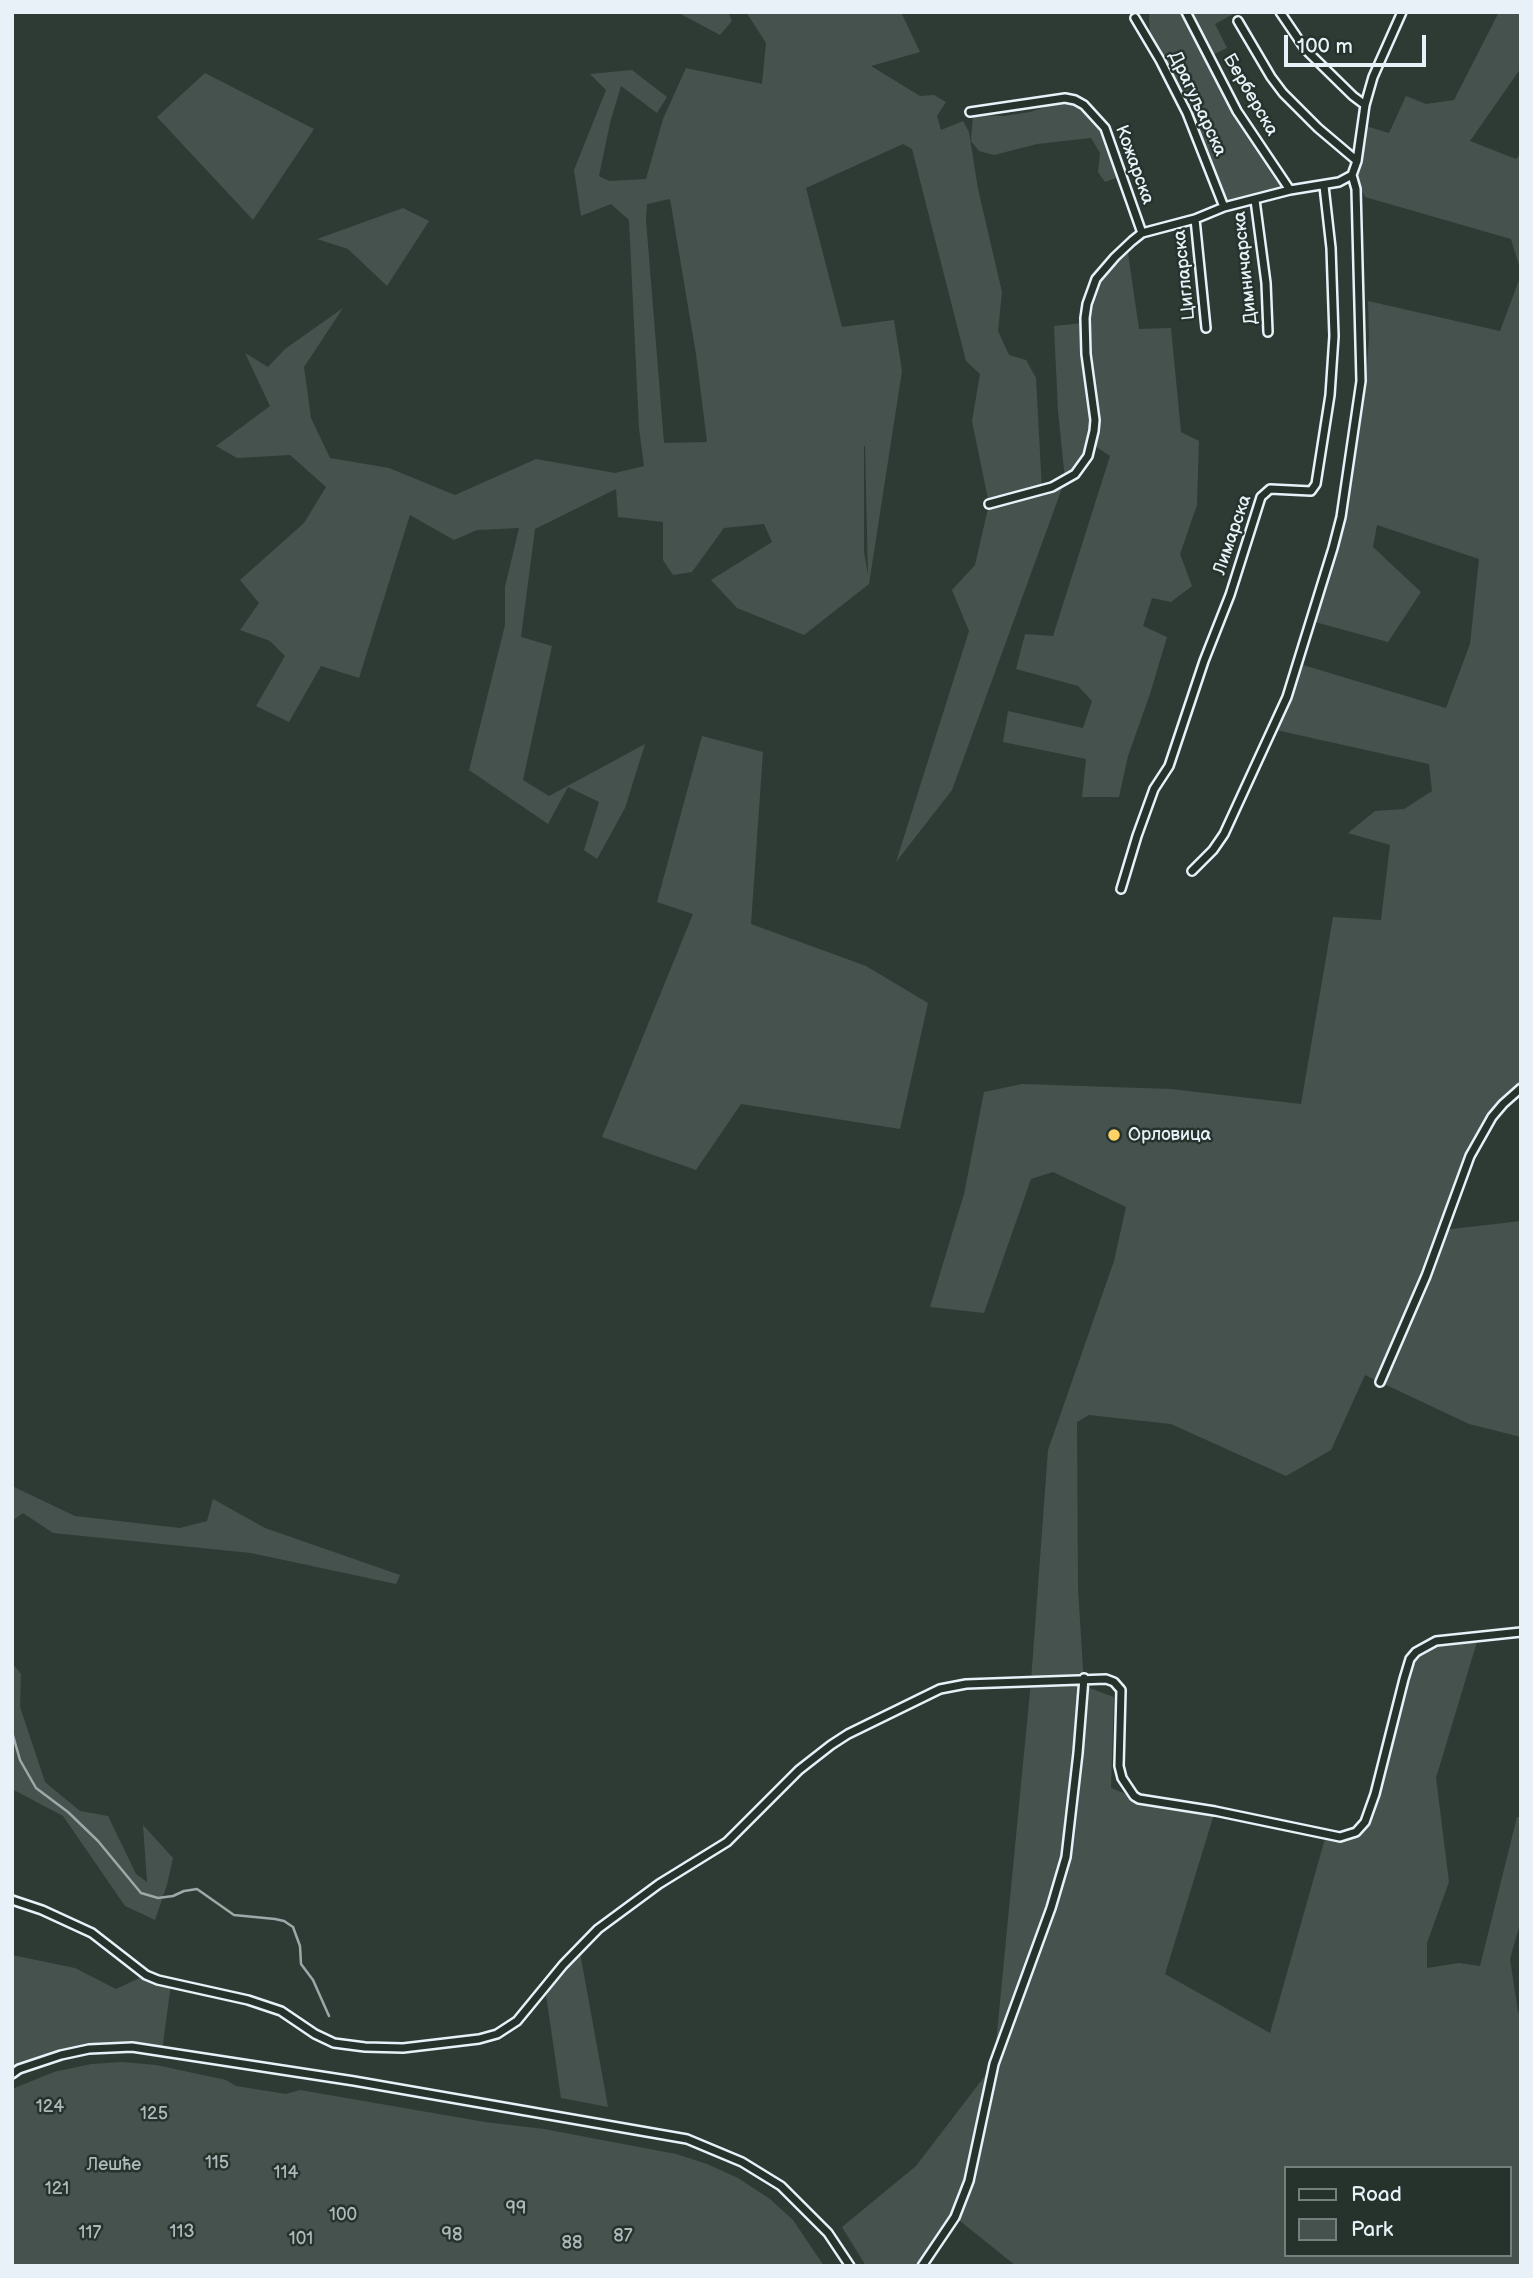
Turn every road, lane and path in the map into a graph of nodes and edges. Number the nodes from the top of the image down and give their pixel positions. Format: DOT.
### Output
graph roads {
  1 [pos="1186,12"];
  2 [pos="1280,12"];
  3 [pos="1402,12"];
  4 [pos="1135,18"];
  5 [pos="1238,21"];
  6 [pos="1365,104"];
  7 [pos="970,112"];
  8 [pos="1357,161"];
  9 [pos="1352,175"];
  10 [pos="1324,186"];
  11 [pos="1290,190"];
  12 [pos="1255,200"];
  13 [pos="1224,207"];
  14 [pos="1195,219"];
  15 [pos="1142,233"];
  16 [pos="1206,328"];
  17 [pos="1268,332"];
  18 [pos="989,504"];
  19 [pos="1192,871"];
  20 [pos="1121,889"];
  21 [pos="1521,1088"];
  22 [pos="1380,1382"];
  23 [pos="1521,1632"];
  24 [pos="1084,1678"];
  25 [pos="12,1900"];
  26 [pos="12,2074"];
  27 [pos="850,2266"];
  28 [pos="922,2266"];
  1 -- 11 [label="street, Берберска"];
  2 -- 6 [label="street"];
  3 -- 6 [label="street"];
  4 -- 13 [label="street, Драгуљарска"];
  5 -- 8 [label="street"];
  6 -- 8 [label="street"];
  7 -- 15 [label="street, Кожарска"];
  8 -- 9 [label="street"];
  9 -- 10 [label="street"];
  9 -- 19 [label="street"];
  10 -- 11 [label="street"];
  10 -- 20 [label="street, Лимарска"];
  11 -- 12 [label="street"];
  12 -- 13 [label="street"];
  12 -- 17 [label="street, Димничарска"];
  13 -- 14 [label="street"];
  14 -- 15 [label="street"];
  14 -- 16 [label="street, Цигларска"];
  15 -- 18 [label="street"];
  21 -- 22 [label="street"];
  23 -- 24 [label="street"];
  24 -- 25 [label="street"];
  24 -- 28 [label="street"];
  26 -- 27 [label="street"];
}
